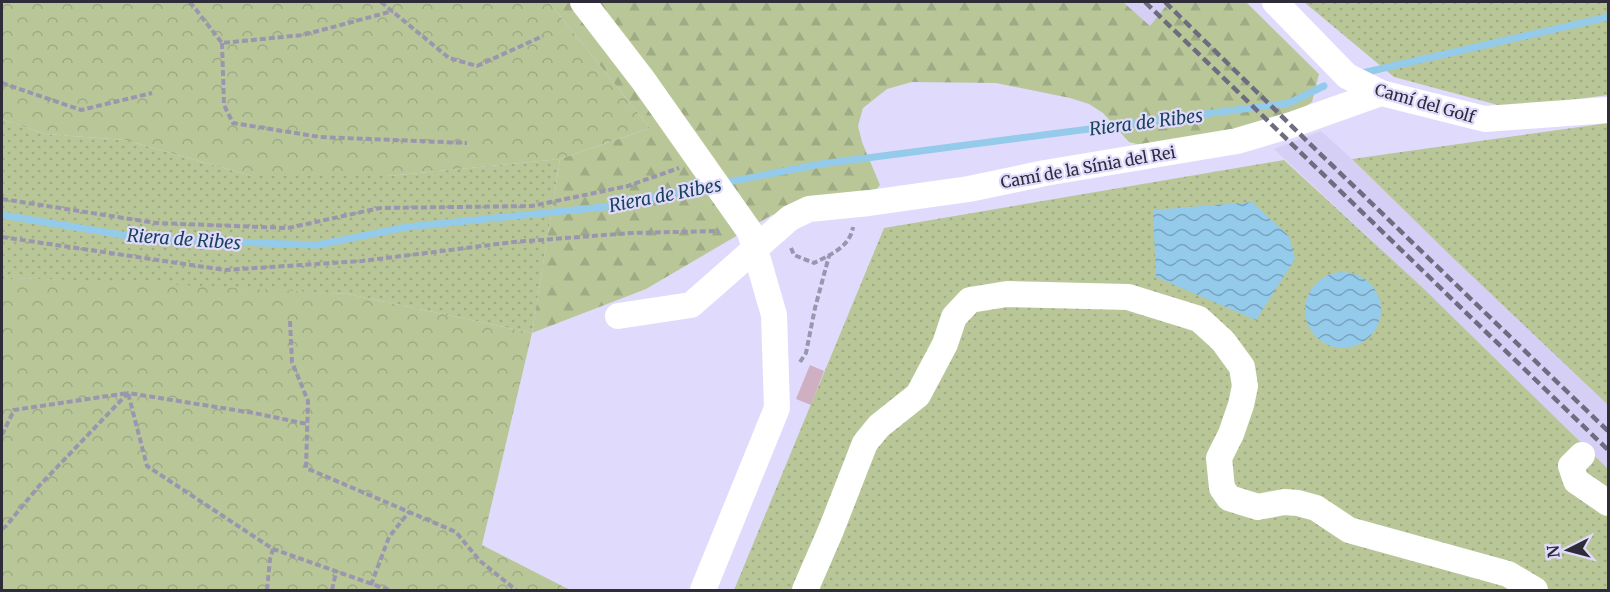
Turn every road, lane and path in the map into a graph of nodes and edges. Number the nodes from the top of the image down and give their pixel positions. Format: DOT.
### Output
graph roads {
  1 [pos="190,2"];
  2 [pos="381,2"];
  3 [pos="583,2"];
  4 [pos="1276,3"];
  5 [pos="393,11"];
  6 [pos="543,36"];
  7 [pos="222,43"];
  8 [pos="2,83"];
  9 [pos="152,93"];
  10 [pos="1381,93"];
  11 [pos="1608,110"];
  12 [pos="467,143"];
  13 [pos="700,161"];
  14 [pos="2,199"];
  15 [pos="790,218"];
  16 [pos="729,231"];
  17 [pos="2,237"];
  18 [pos="618,316"];
  19 [pos="290,321"];
  20 [pos="799,363"];
  21 [pos="128,393"];
  22 [pos="308,424"];
  23 [pos="2,435"];
  24 [pos="1582,454"];
  25 [pos="1608,503"];
  26 [pos="410,512"];
  27 [pos="2,529"];
  28 [pos="273,549"];
  29 [pos="336,572"];
  30 [pos="371,585"];
  31 [pos="267,591"];
  32 [pos="332,591"];
  33 [pos="389,591"];
  34 [pos="516,591"];
  35 [pos="703,591"];
  36 [pos="805,591"];
  37 [pos="1535,591"];
  1 -- 7 [label="path"];
  2 -- 5 [label="path"];
  3 -- 13 [label="street"];
  4 -- 10 [label="street, Camí del Golf"];
  5 -- 6 [label="path"];
  5 -- 7 [label="path"];
  7 -- 12 [label="path"];
  8 -- 9 [label="path"];
  10 -- 11 [label="street, Camí del Golf"];
  10 -- 15 [label="street, Camí de la Sínia del Rei"];
  13 -- 14 [label="path"];
  13 -- 35 [label="street"];
  15 -- 18 [label="street, Camí de la Sínia del Rei"];
  15 -- 20 [label="path"];
  16 -- 17 [label="path"];
  19 -- 22 [label="path"];
  21 -- 22 [label="path"];
  21 -- 23 [label="path"];
  21 -- 27 [label="path"];
  21 -- 28 [label="path"];
  22 -- 26 [label="path"];
  24 -- 25 [label="street"];
  26 -- 30 [label="path"];
  26 -- 34 [label="path"];
  28 -- 29 [label="path"];
  28 -- 31 [label="path"];
  29 -- 30 [label="path"];
  29 -- 32 [label="path"];
  30 -- 33 [label="path"];
  36 -- 37 [label="street"];
}
